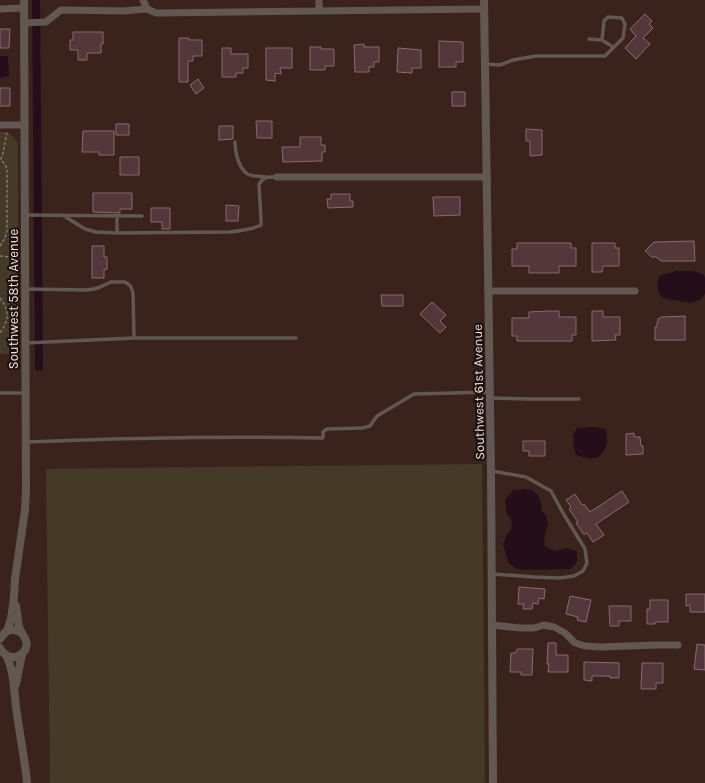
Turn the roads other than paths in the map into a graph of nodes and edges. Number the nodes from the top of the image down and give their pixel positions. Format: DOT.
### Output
graph roads {
  1 [pos="143,0"];
  2 [pos="319,0"];
  3 [pos="484,0"];
  4 [pos="24,4"];
  5 [pos="0,9"];
  6 [pos="147,9"];
  7 [pos="484,9"];
  8 [pos="319,11"];
  9 [pos="24,22"];
  10 [pos="589,39"];
  11 [pos="602,40"];
  12 [pos="613,47"];
  13 [pos="485,64"];
  14 [pos="0,125"];
  15 [pos="25,125"];
  16 [pos="235,142"];
  17 [pos="266,177"];
  18 [pos="278,177"];
  19 [pos="487,177"];
  20 [pos="25,215"];
  21 [pos="64,216"];
  22 [pos="117,216"];
  23 [pos="142,216"];
  24 [pos="117,233"];
  25 [pos="29,289"];
  26 [pos="488,291"];
  27 [pos="635,291"];
  28 [pos="134,338"];
  29 [pos="296,338"];
  30 [pos="28,343"];
  31 [pos="0,393"];
  32 [pos="26,393"];
  33 [pos="490,395"];
  34 [pos="579,399"];
  35 [pos="26,442"];
  36 [pos="491,470"];
  37 [pos="492,574"];
  38 [pos="14,597"];
  39 [pos="492,625"];
  40 [pos="22,633"];
  41 [pos="2,636"];
  42 [pos="678,645"];
  43 [pos="2,651"];
  44 [pos="22,654"];
  45 [pos="15,688"];
  46 [pos="26,783"];
  47 [pos="493,783"];
  1 -- 6 [label="street"];
  2 -- 8 [label="street"];
  3 -- 7 [label="street, Southwest 61st Avenue"];
  4 -- 5 [label="street"];
  4 -- 9 [label="street, Southwest 58th Avenue"];
  6 -- 8 [label="street"];
  6 -- 9 [label="street"];
  7 -- 8 [label="street"];
  7 -- 13 [label="street, Southwest 61st Avenue"];
  9 -- 15 [label="street, Southwest 58th Avenue"];
  10 -- 11 [label="lane"];
  11 -- 12 [label="lane"];
  11 -- 12 [label="lane"];
  12 -- 13 [label="lane"];
  13 -- 19 [label="street, Southwest 61st Avenue"];
  14 -- 15 [label="street"];
  15 -- 20 [label="street, Southwest 58th Avenue"];
  16 -- 17 [label="lane"];
  17 -- 18 [label="lane"];
  17 -- 24 [label="lane"];
  18 -- 19 [label="street"];
  19 -- 26 [label="street, Southwest 61st Avenue"];
  20 -- 21 [label="lane"];
  20 -- 25 [label="street, Southwest 58th Avenue"];
  21 -- 22 [label="lane"];
  21 -- 24 [label="lane"];
  22 -- 23 [label="lane"];
  22 -- 24 [label="lane"];
  25 -- 28 [label="lane"];
  25 -- 30 [label="street, Southwest 58th Avenue"];
  26 -- 27 [label="street"];
  26 -- 33 [label="street, Southwest 61st Avenue"];
  28 -- 29 [label="lane"];
  28 -- 30 [label="lane"];
  30 -- 32 [label="street, Southwest 58th Avenue"];
  31 -- 32 [label="lane"];
  32 -- 35 [label="street, Southwest 58th Avenue"];
  33 -- 34 [label="lane"];
  33 -- 35 [label="lane"];
  33 -- 36 [label="street, Southwest 61st Avenue"];
  35 -- 38 [label="street, Southwest 58th Avenue"];
  36 -- 37 [label="street, Southwest 61st Avenue"];
  36 -- 37 [label="lane"];
  37 -- 39 [label="street, Southwest 61st Avenue"];
  38 -- 40 [label="street, Southwest 58th Avenue"];
  38 -- 41 [label="street, Southwest 58th Avenue"];
  39 -- 42 [label="street"];
  39 -- 47 [label="street, Southwest 61st Avenue"];
  40 -- 41 [label="street"];
  40 -- 44 [label="street, Southwest 58th Avenue"];
  43 -- 44 [label="street"];
  43 -- 45 [label="street"];
  44 -- 45 [label="street"];
  45 -- 46 [label="street"];
}
